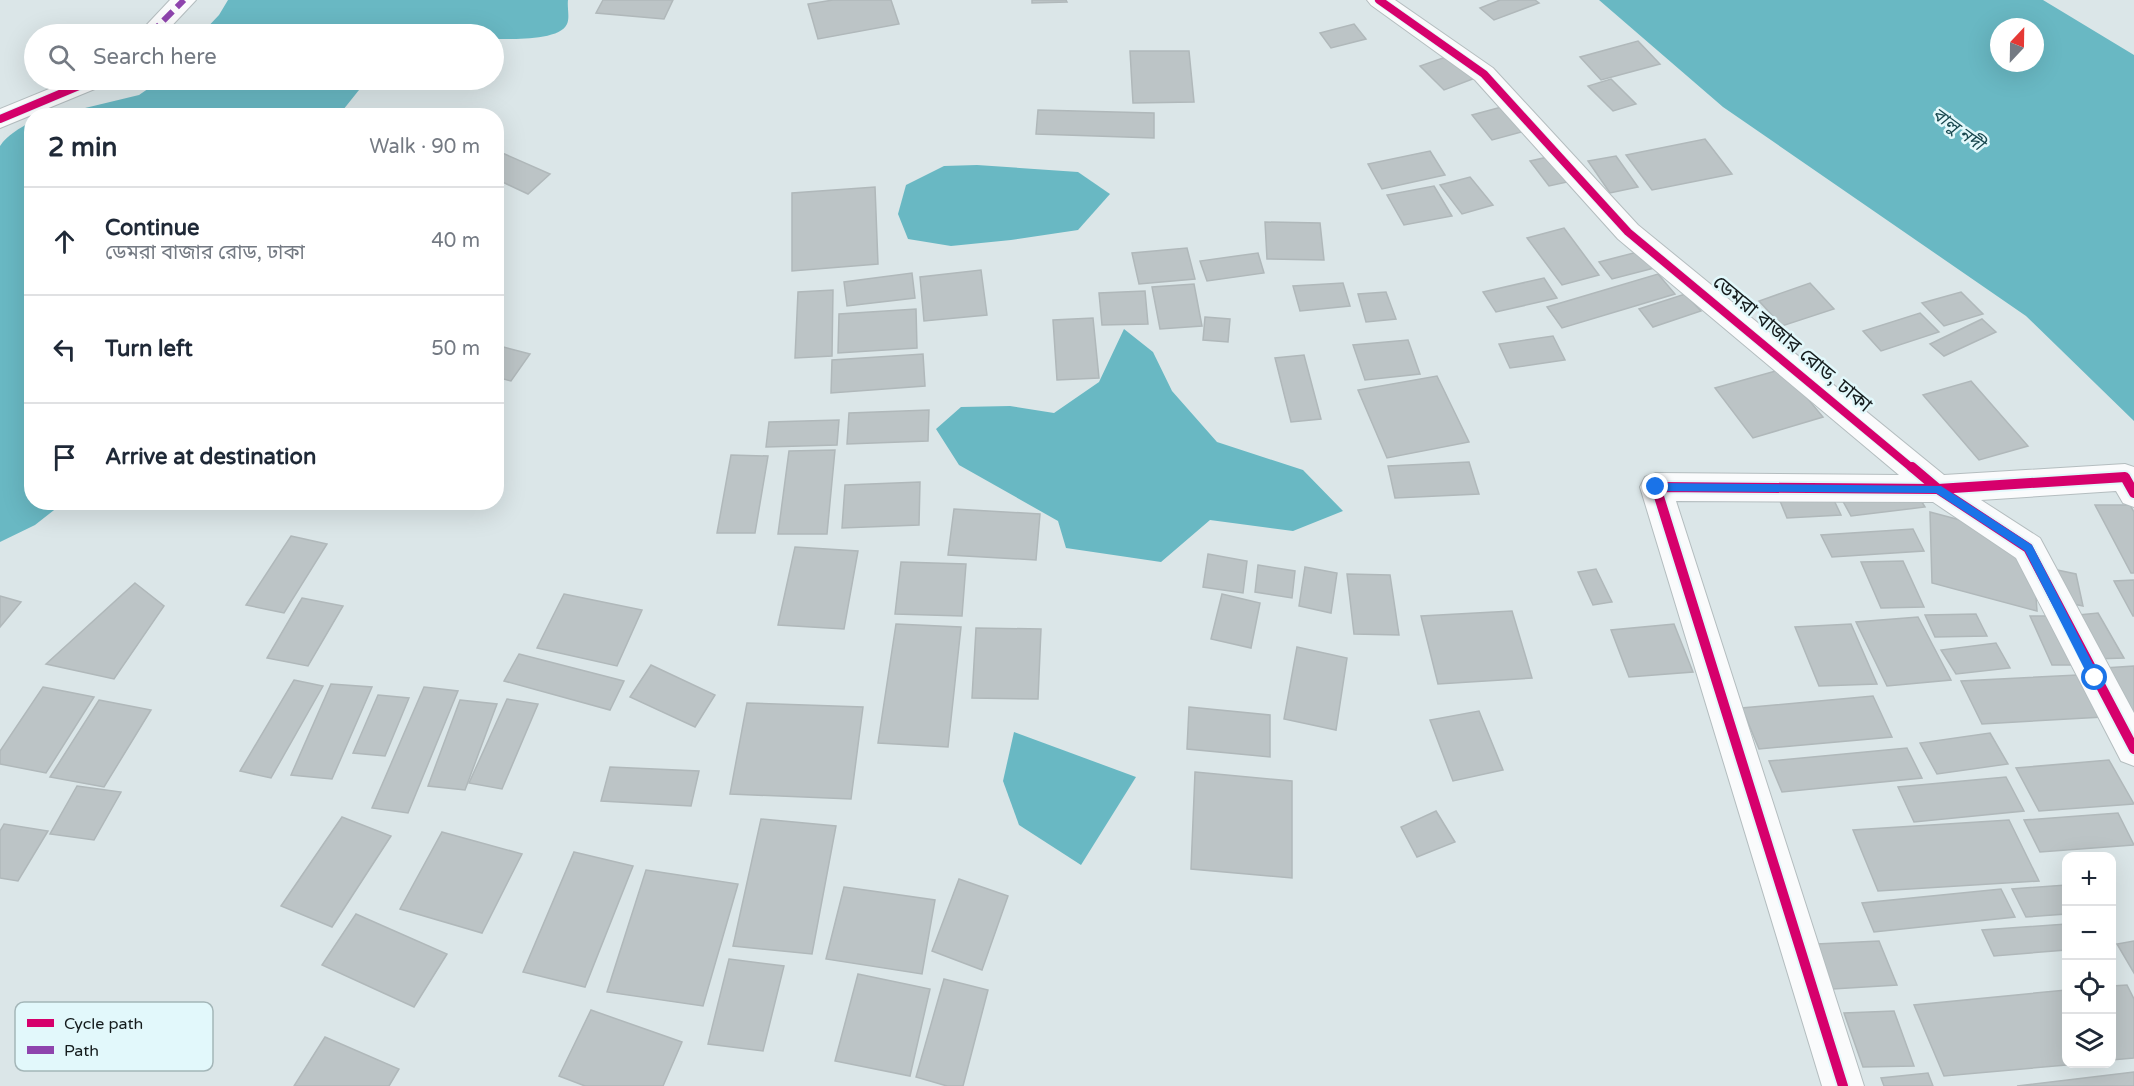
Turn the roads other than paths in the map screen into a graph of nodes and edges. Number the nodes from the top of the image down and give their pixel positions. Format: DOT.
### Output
graph roads {
  1 [pos="184,0"];
  2 [pos="1379,0"];
  3 [pos="160,24"];
  4 [pos="69,90"];
  5 [pos="26,108"];
  6 [pos="24,109"];
  7 [pos="0,119"];
  8 [pos="1938,489"];
  9 [pos="2134,493"];
  10 [pos="2134,749"];
  11 [pos="1843,1086"];
  1 -- 3 [label="street"];
  2 -- 8 [label="street, ডেমরা বাজার রোড, ঢাকা"];
  4 -- 5 [label="street"];
  6 -- 7 [label="street"];
  8 -- 9 [label="street"];
  8 -- 10 [label="street, ডেমরা বাজার রোড, ঢাকা"];
  8 -- 11 [label="street"];
}
